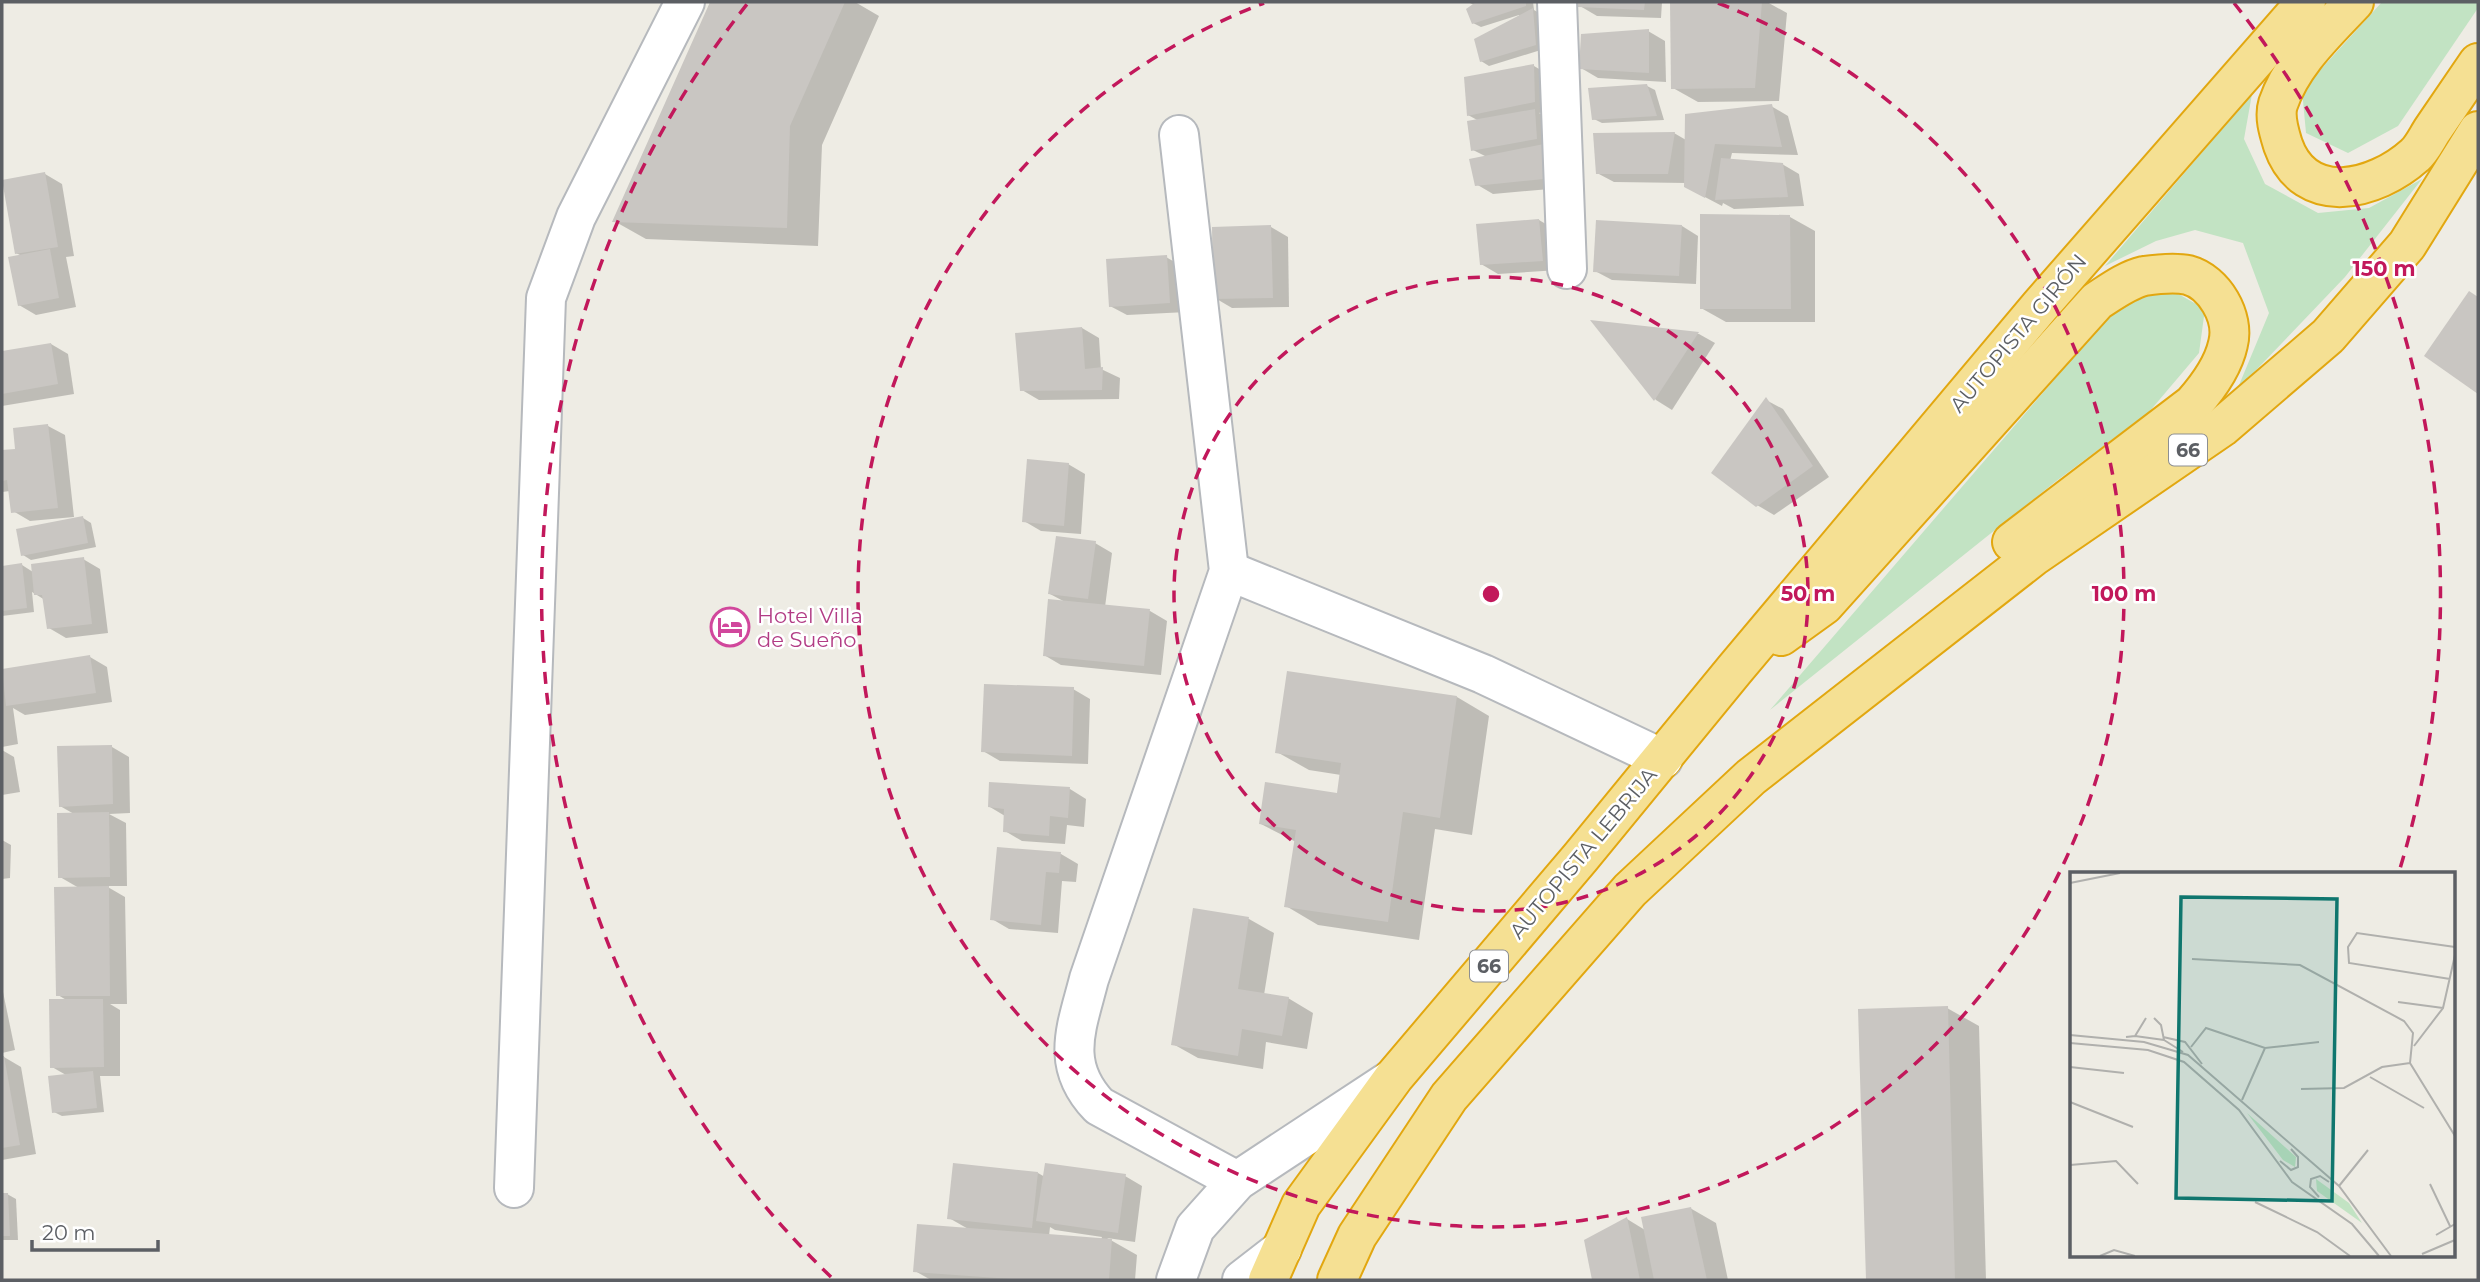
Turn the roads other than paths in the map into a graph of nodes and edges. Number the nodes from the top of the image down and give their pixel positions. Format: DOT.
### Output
graph roads {
  1 [pos="685,2"];
  2 [pos="1557,2"];
  3 [pos="2306,2"];
  4 [pos="2354,2"];
  5 [pos="2478,63"];
  6 [pos="2478,131"];
  7 [pos="1179,135"];
  8 [pos="1567,269"];
  9 [pos="1229,571"];
  10 [pos="1735,668"];
  11 [pos="1838,709"];
  12 [pos="1663,759"];
  13 [pos="1394,1077"];
  14 [pos="1237,1181"];
  15 [pos="514,1188"];
  16 [pos="1275,1265"];
  17 [pos="1176,1280"];
  18 [pos="1242,1280"];
  19 [pos="1337,1280"];
  1 -- 15 [label="street"];
  2 -- 8 [label="street"];
  3 -- 10 [label="highway, AUTOPISTA GIRÓN / 66"];
  4 -- 5 [label="highway"];
  6 -- 11 [label="highway, 66"];
  7 -- 9 [label="street"];
  9 -- 12 [label="street"];
  9 -- 14 [label="street"];
  10 -- 11 [label="highway"];
  10 -- 12 [label="highway, AUTOPISTA LEBRIJA / 66"];
  11 -- 19 [label="highway, 66"];
  12 -- 13 [label="highway, AUTOPISTA LEBRIJA / 66"];
  13 -- 14 [label="street"];
  13 -- 16 [label="highway, AUTOPISTA LEBRIJA / 66"];
  14 -- 17 [label="street"];
  16 -- 18 [label="street"];
}
